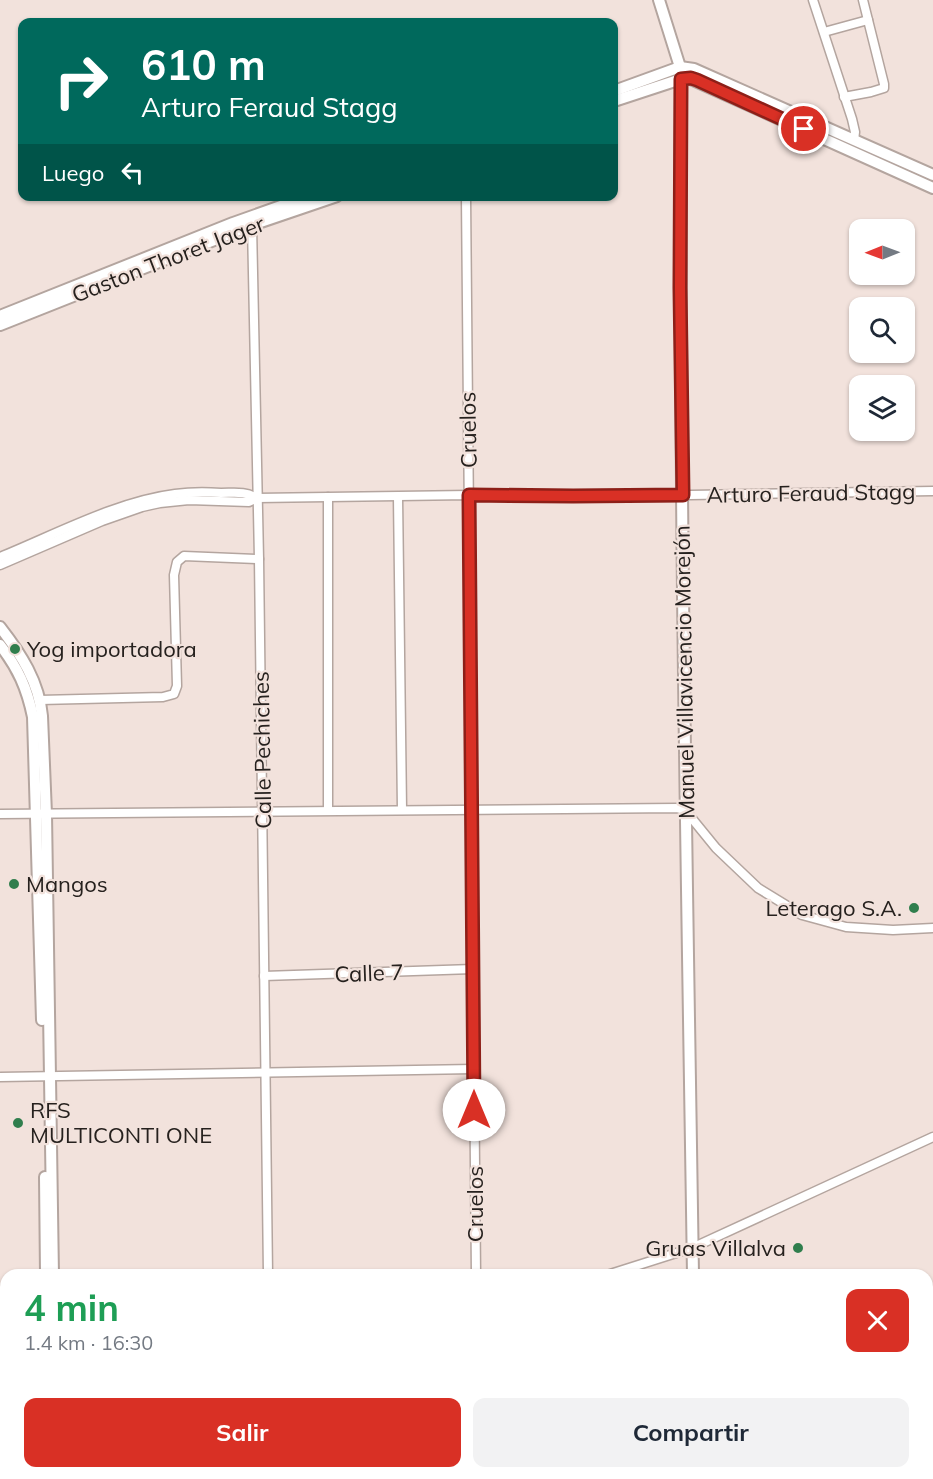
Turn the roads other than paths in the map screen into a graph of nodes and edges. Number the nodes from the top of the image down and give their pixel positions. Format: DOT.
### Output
graph roads {
  1 [pos="659,0"];
  2 [pos="813,0"];
  3 [pos="863,0"];
  4 [pos="868,20"];
  5 [pos="824,32"];
  6 [pos="681,73"];
  7 [pos="618,90"];
  8 [pos="844,97"];
  9 [pos="618,99"];
  10 [pos="854,140"];
  11 [pos="933,175"];
  12 [pos="933,188"];
  13 [pos="295,201"];
  14 [pos="322,201"];
  15 [pos="466,201"];
  16 [pos="252,225"];
  17 [pos="0,316"];
  18 [pos="0,325"];
  19 [pos="933,491"];
  20 [pos="469,495"];
  21 [pos="683,495"];
  22 [pos="398,497"];
  23 [pos="257,498"];
  24 [pos="328,498"];
  25 [pos="0,557"];
  26 [pos="259,559"];
  27 [pos="0,565"];
  28 [pos="0,627"];
  29 [pos="0,645"];
  30 [pos="40,700"];
  31 [pos="472,809"];
  32 [pos="328,810"];
  33 [pos="402,810"];
  34 [pos="685,810"];
  35 [pos="262,811"];
  36 [pos="0,814"];
  37 [pos="41,814"];
  38 [pos="933,928"];
  39 [pos="473,969"];
  40 [pos="264,976"];
  41 [pos="474,1069"];
  42 [pos="265,1072"];
  43 [pos="47,1076"];
  44 [pos="0,1077"];
  45 [pos="933,1137"];
  46 [pos="692,1248"];
  47 [pos="46,1269"];
  48 [pos="53,1269"];
  49 [pos="268,1269"];
  50 [pos="476,1269"];
  51 [pos="626,1269"];
  52 [pos="693,1269"];
  1 -- 6 [label="street, Manuel Villavicencio Morejón"];
  2 -- 5 [label="street"];
  3 -- 4 [label="street"];
  4 -- 5 [label="street"];
  4 -- 8 [label="street"];
  5 -- 8 [label="street"];
  6 -- 7 [label="street"];
  6 -- 9 [label="street"];
  6 -- 10 [label="street"];
  6 -- 12 [label="street"];
  6 -- 21 [label="street, Manuel Villavicencio Morejón"];
  8 -- 10 [label="street"];
  10 -- 11 [label="street"];
  13 -- 17 [label="street, Gaston Thoret Jager"];
  14 -- 16 [label="street, Gaston Thoret Jager"];
  15 -- 20 [label="street, Cruelos"];
  16 -- 18 [label="street, Gaston Thoret Jager"];
  16 -- 23 [label="street, Calle Pechiches"];
  19 -- 21 [label="street, Arturo Feraud Stagg"];
  20 -- 21 [label="street, Arturo Feraud Stagg"];
  20 -- 22 [label="street, Arturo Feraud Stagg"];
  20 -- 31 [label="street, Cruelos"];
  21 -- 34 [label="street, Manuel Villavicencio Morejón"];
  22 -- 24 [label="street, Arturo Feraud Stagg"];
  22 -- 33 [label="street"];
  23 -- 24 [label="street, Arturo Feraud Stagg"];
  23 -- 25 [label="street, Arturo Feraud Stagg"];
  23 -- 26 [label="street, Calle Pechiches"];
  23 -- 27 [label="street, Arturo Feraud Stagg"];
  24 -- 32 [label="street"];
  26 -- 30 [label="street"];
  26 -- 35 [label="street, Calle Pechiches"];
  28 -- 30 [label="street"];
  29 -- 37 [label="street"];
  30 -- 37 [label="street"];
  31 -- 33 [label="street"];
  31 -- 34 [label="street"];
  31 -- 39 [label="street, Cruelos"];
  32 -- 33 [label="street"];
  32 -- 35 [label="street"];
  34 -- 38 [label="street"];
  34 -- 46 [label="street, Manuel Villavicencio Morejón"];
  35 -- 37 [label="street"];
  35 -- 40 [label="street, Calle Pechiches"];
  36 -- 37 [label="street"];
  37 -- 43 [label="street"];
  39 -- 40 [label="street, Calle 7"];
  39 -- 41 [label="street, Cruelos"];
  40 -- 42 [label="street, Calle Pechiches"];
  41 -- 42 [label="street"];
  41 -- 50 [label="street, Cruelos"];
  42 -- 43 [label="street"];
  42 -- 49 [label="street, Calle Pechiches"];
  43 -- 44 [label="street"];
  43 -- 47 [label="street"];
  43 -- 48 [label="street"];
  45 -- 46 [label="street"];
  46 -- 51 [label="street"];
  46 -- 52 [label="street, Manuel Villavicencio Morejón"];
}
